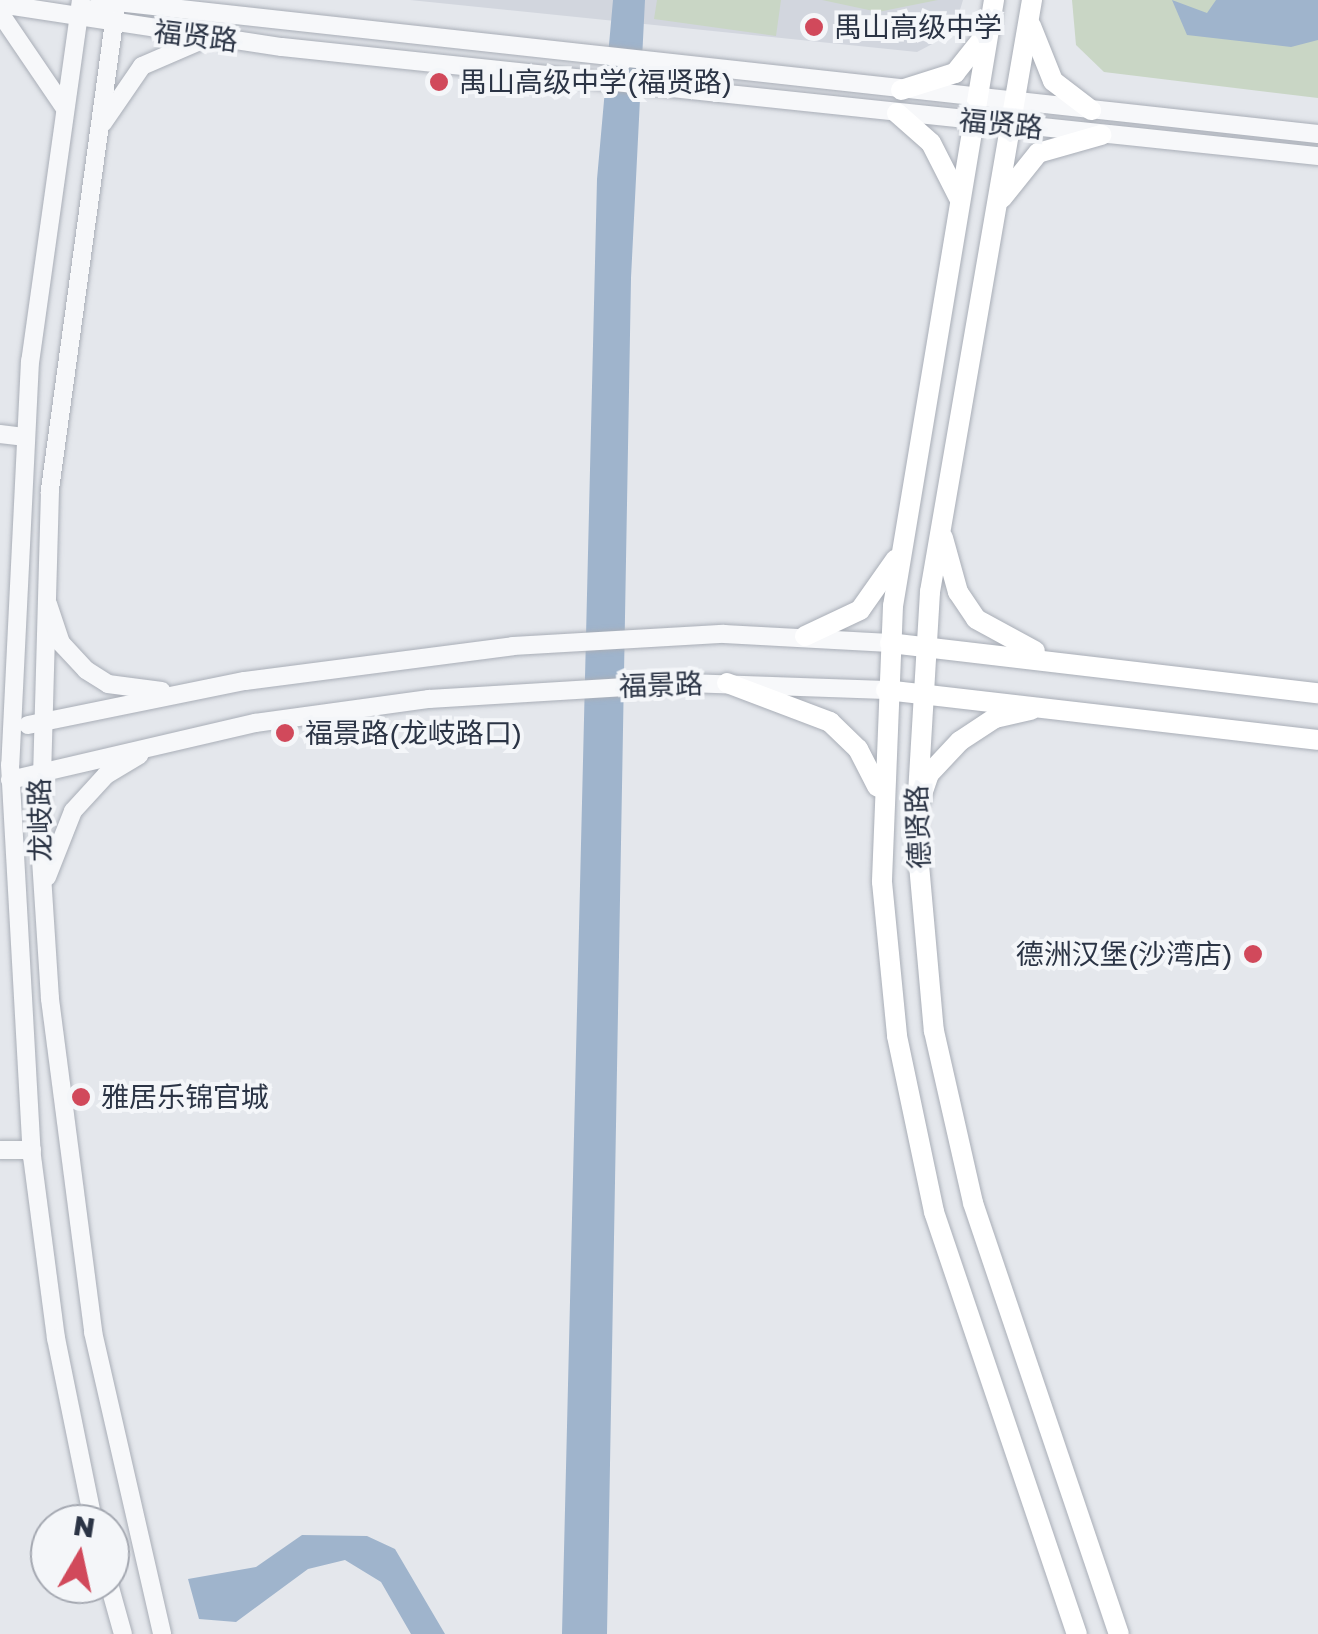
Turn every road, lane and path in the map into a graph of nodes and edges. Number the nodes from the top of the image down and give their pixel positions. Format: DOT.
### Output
graph roads {
  1 [pos="177,0"];
  2 [pos="994,0"];
  3 [pos="117,1"];
  4 [pos="0,4"];
  5 [pos="80,6"];
  6 [pos="1031,8"];
  7 [pos="0,13"];
  8 [pos="200,13"];
  9 [pos="113,26"];
  10 [pos="990,28"];
  11 [pos="216,39"];
  12 [pos="900,90"];
  13 [pos="978,98"];
  14 [pos="1014,102"];
  15 [pos="64,107"];
  16 [pos="1091,110"];
  17 [pos="897,113"];
  18 [pos="974,122"];
  19 [pos="1010,125"];
  20 [pos="1318,134"];
  21 [pos="1101,135"];
  22 [pos="96,136"];
  23 [pos="1318,156"];
  24 [pos="960,204"];
  25 [pos="994,212"];
  26 [pos="0,434"];
  27 [pos="24,437"];
  28 [pos="942,530"];
  29 [pos="904,544"];
  30 [pos="44,573"];
  31 [pos="804,636"];
  32 [pos="890,644"];
  33 [pos="924,646"];
  34 [pos="1060,661"];
  35 [pos="727,682"];
  36 [pos="208,688"];
  37 [pos="886,690"];
  38 [pos="920,693"];
  39 [pos="1318,693"];
  40 [pos="1052,707"];
  41 [pos="39,723"];
  42 [pos="10,728"];
  43 [pos="1318,740"];
  44 [pos="163,744"];
  45 [pos="39,771"];
  46 [pos="10,780"];
  47 [pos="880,800"];
  48 [pos="916,811"];
  49 [pos="42,897"];
  50 [pos="0,1150"];
  51 [pos="32,1150"];
  52 [pos="90,1504"];
  53 [pos="115,1604"];
  54 [pos="123,1634"];
  55 [pos="162,1634"];
  56 [pos="1076,1634"];
  57 [pos="1119,1634"];
  1 -- 8 [label="street"];
  2 -- 10 [label="main road, 德贤路"];
  3 -- 5 [label="street, 福贤路"];
  3 -- 8 [label="street, 福贤路"];
  3 -- 9 [label="street, 龙岐路"];
  4 -- 5 [label="street"];
  5 -- 9 [label="street, 福贤路"];
  5 -- 15 [label="street, 龙岐路"];
  6 -- 14 [label="main road, 德贤路"];
  6 -- 16 [label="main road"];
  7 -- 15 [label="street"];
  8 -- 12 [label="street, 福贤路"];
  9 -- 11 [label="street, 福贤路"];
  9 -- 22 [label="street, 龙岐路"];
  10 -- 12 [label="main road"];
  10 -- 13 [label="main road, 德贤路"];
  11 -- 17 [label="street, 福贤路"];
  11 -- 22 [label="street"];
  12 -- 13 [label="street, 福贤路"];
  13 -- 14 [label="street, 福贤路"];
  13 -- 18 [label="main road, 德贤路"];
  14 -- 16 [label="street, 福贤路"];
  14 -- 19 [label="main road, 德贤路"];
  15 -- 27 [label="street, 龙岐路"];
  16 -- 20 [label="street, 福贤路"];
  17 -- 18 [label="street, 福贤路"];
  17 -- 24 [label="main road"];
  18 -- 19 [label="street, 福贤路"];
  18 -- 24 [label="main road, 德贤路"];
  19 -- 21 [label="street, 福贤路"];
  19 -- 25 [label="main road, 德贤路"];
  21 -- 23 [label="street, 福贤路"];
  21 -- 25 [label="main road"];
  22 -- 30 [label="street, 龙岐路"];
  24 -- 29 [label="main road, 德贤路"];
  25 -- 28 [label="main road, 德贤路"];
  26 -- 27 [label="street"];
  27 -- 42 [label="street, 龙岐路"];
  28 -- 33 [label="main road, 德贤路"];
  28 -- 34 [label="main road"];
  29 -- 31 [label="main road"];
  29 -- 32 [label="main road, 德贤路"];
  30 -- 36 [label="street"];
  30 -- 41 [label="street, 龙岐路"];
  31 -- 32 [label="street, 福景路"];
  31 -- 36 [label="street, 福景路"];
  32 -- 33 [label="main road, 福景路"];
  32 -- 37 [label="main road, 德贤路"];
  33 -- 34 [label="main road, 福景路"];
  33 -- 38 [label="main road, 德贤路"];
  34 -- 39 [label="main road, 福景路"];
  35 -- 37 [label="street, 福景路"];
  35 -- 44 [label="street, 福景路"];
  35 -- 47 [label="main road"];
  36 -- 41 [label="street, 福景路"];
  37 -- 38 [label="main road, 福景路"];
  37 -- 47 [label="main road, 德贤路"];
  38 -- 40 [label="main road, 福景路"];
  38 -- 48 [label="main road, 德贤路"];
  40 -- 43 [label="main road, 福景路"];
  40 -- 48 [label="main road"];
  41 -- 42 [label="street, 福景路"];
  41 -- 45 [label="street, 龙岐路"];
  42 -- 46 [label="street, 龙岐路"];
  44 -- 45 [label="street, 福景路"];
  44 -- 49 [label="street"];
  45 -- 46 [label="street, 福景路"];
  45 -- 49 [label="street, 龙岐路"];
  46 -- 51 [label="street, 龙岐路"];
  47 -- 56 [label="main road, 德贤路"];
  48 -- 57 [label="main road, 德贤路"];
  49 -- 55 [label="street, 龙岐路"];
  50 -- 51 [label="street"];
  51 -- 52 [label="street, 龙岐路"];
  53 -- 54 [label="street"];
}
